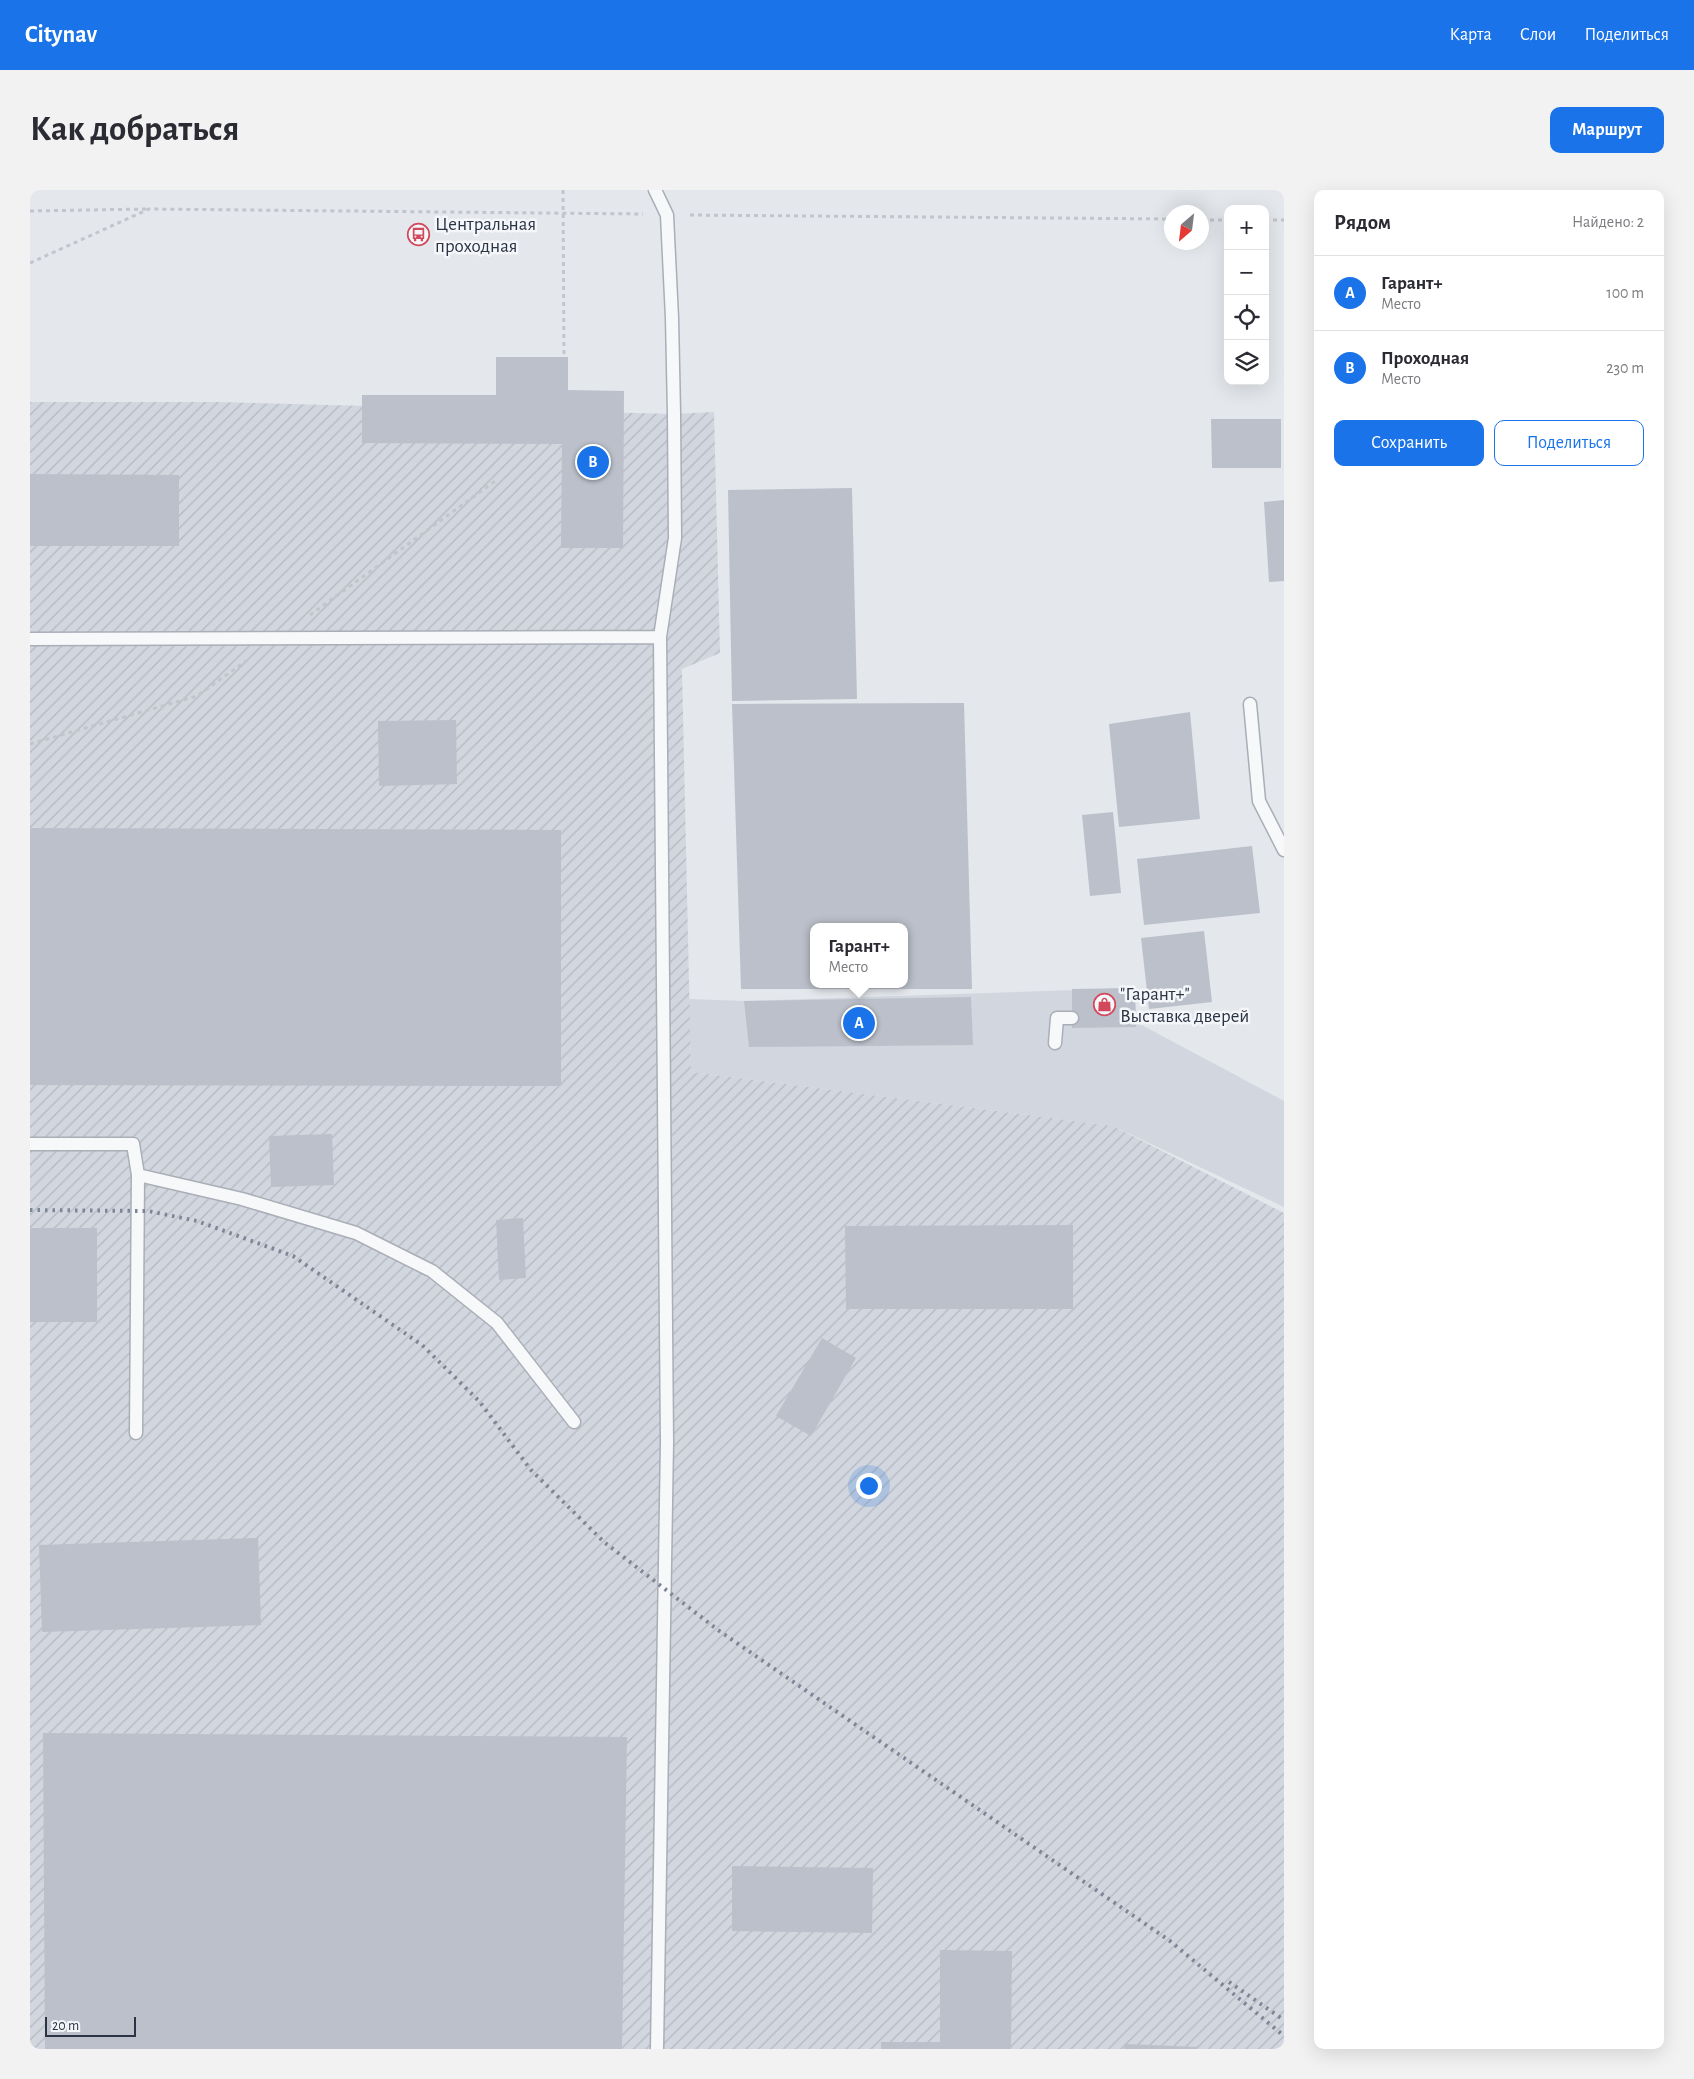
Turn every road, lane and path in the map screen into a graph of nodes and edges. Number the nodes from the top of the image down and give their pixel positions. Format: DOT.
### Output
graph roads {
  1 [pos="563,190"];
  2 [pos="656,190"];
  3 [pos="149,209"];
  4 [pos="30,211"];
  5 [pos="564,214"];
  6 [pos="667,215"];
  7 [pos="1164,219"];
  8 [pos="1209,220"];
  9 [pos="1224,220"];
  10 [pos="1269,220"];
  11 [pos="1284,220"];
  12 [pos="30,263"];
  13 [pos="564,358"];
  14 [pos="660,637"];
  15 [pos="30,639"];
  16 [pos="1250,704"];
  17 [pos="1284,850"];
  18 [pos="1072,1018"];
  19 [pos="1056,1043"];
  20 [pos="30,1144"];
  21 [pos="138,1175"];
  22 [pos="574,1422"];
  23 [pos="136,1433"];
  24 [pos="657,2049"];
  1 -- 5 [label="path"];
  2 -- 6 [label="lane"];
  3 -- 4 [label="path"];
  3 -- 5 [label="path"];
  3 -- 12 [label="path"];
  5 -- 6 [label="path"];
  5 -- 13 [label="path"];
  6 -- 7 [label="path"];
  6 -- 14 [label="lane"];
  8 -- 9 [label="path"];
  10 -- 11 [label="path"];
  14 -- 15 [label="lane"];
  14 -- 24 [label="lane"];
  16 -- 17 [label="lane"];
  18 -- 19 [label="lane"];
  20 -- 21 [label="lane"];
  21 -- 22 [label="lane"];
  21 -- 23 [label="lane"];
}
